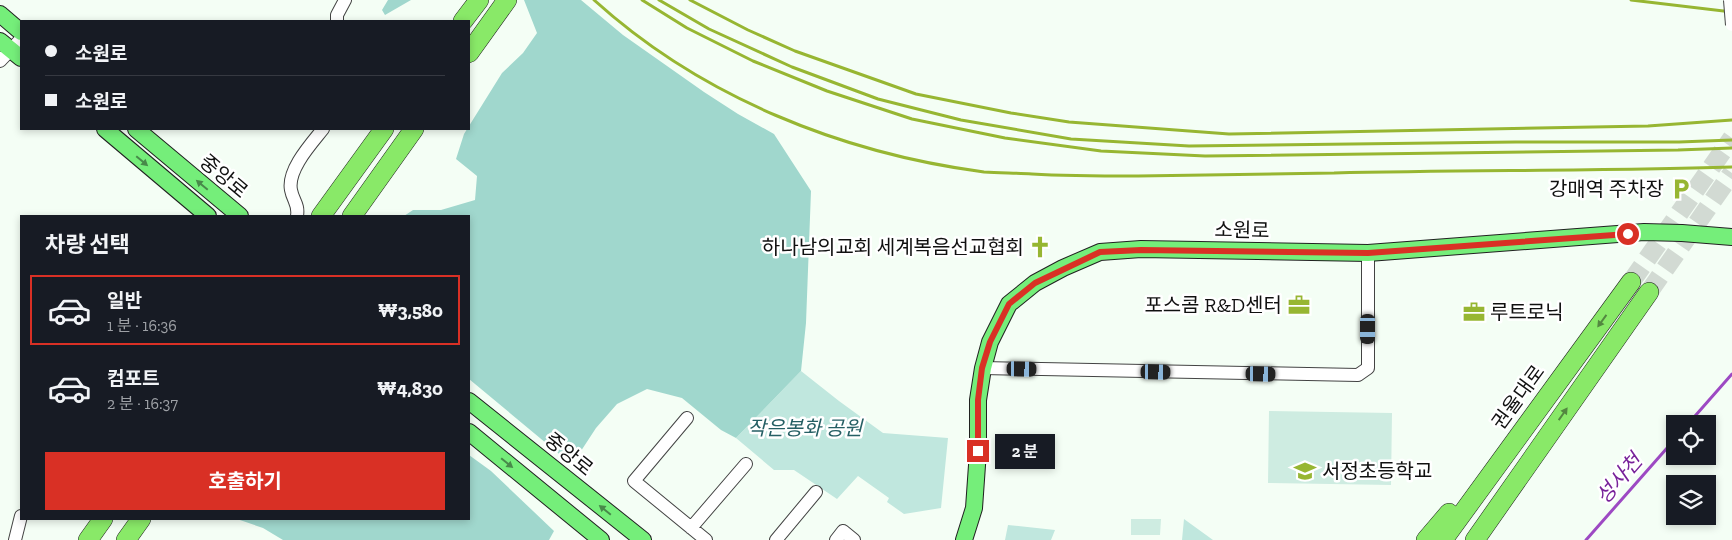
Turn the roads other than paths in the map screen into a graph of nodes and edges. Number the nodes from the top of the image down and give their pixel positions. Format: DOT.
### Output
graph roads {
  1 [pos="345,0"];
  2 [pos="479,0"];
  3 [pos="507,0"];
  4 [pos="1730,0"];
  5 [pos="0,14"];
  6 [pos="337,20"];
  7 [pos="464,20"];
  8 [pos="1732,25"];
  9 [pos="20,31"];
  10 [pos="470,52"];
  11 [pos="106,130"];
  12 [pos="137,130"];
  13 [pos="322,130"];
  14 [pos="383,130"];
  15 [pos="413,130"];
  16 [pos="207,215"];
  17 [pos="239,215"];
  18 [pos="298,215"];
  19 [pos="322,215"];
  20 [pos="353,215"];
  21 [pos="1732,237"];
  22 [pos="1368,253"];
  23 [pos="1631,282"];
  24 [pos="1649,292"];
  25 [pos="982,368"];
  26 [pos="470,401"];
  27 [pos="687,418"];
  28 [pos="1529,421"];
  29 [pos="470,433"];
  30 [pos="1546,440"];
  31 [pos="746,464"];
  32 [pos="816,492"];
  33 [pos="20,520"];
  34 [pos="102,520"];
  35 [pos="140,520"];
  36 [pos="692,528"];
  37 [pos="15,540"];
  38 [pos="88,540"];
  39 [pos="126,540"];
  40 [pos="601,540"];
  41 [pos="643,540"];
  42 [pos="706,540"];
  43 [pos="776,540"];
  44 [pos="836,540"];
  45 [pos="854,540"];
  46 [pos="964,540"];
  47 [pos="1426,540"];
  48 [pos="1443,540"];
  49 [pos="1474,540"];
  50 [pos="1485,540"];
  1 -- 6 [label="street"];
  2 -- 7 [label="highway"];
  3 -- 10 [label="highway"];
  4 -- 8 [label="street, bridge"];
  5 -- 9 [label="main road"];
  11 -- 16 [label="main road, 중앙로, one-way"];
  17 -- 12 [label="main road, 중앙로, one-way"];
  13 -- 18 [label="street"];
  14 -- 19 [label="highway"];
  15 -- 20 [label="highway"];
  21 -- 22 [label="main road, 소원로"];
  22 -- 25 [label="main road, 소원로"];
  22 -- 25 [label="street"];
  23 -- 28 [label="highway, 권율대로, one-way"];
  30 -- 24 [label="highway, one-way"];
  25 -- 46 [label="main road, 소원로"];
  41 -- 26 [label="main road, 중앙로, one-way"];
  27 -- 36 [label="street"];
  28 -- 47 [label="highway"];
  28 -- 48 [label="highway, 권율대로"];
  29 -- 40 [label="main road, one-way"];
  30 -- 49 [label="highway"];
  30 -- 50 [label="highway"];
  31 -- 36 [label="street"];
  32 -- 43 [label="street"];
  33 -- 37 [label="street"];
  34 -- 38 [label="highway"];
  35 -- 39 [label="highway"];
  36 -- 42 [label="street"];
  44 -- 45 [label="street"];
}
